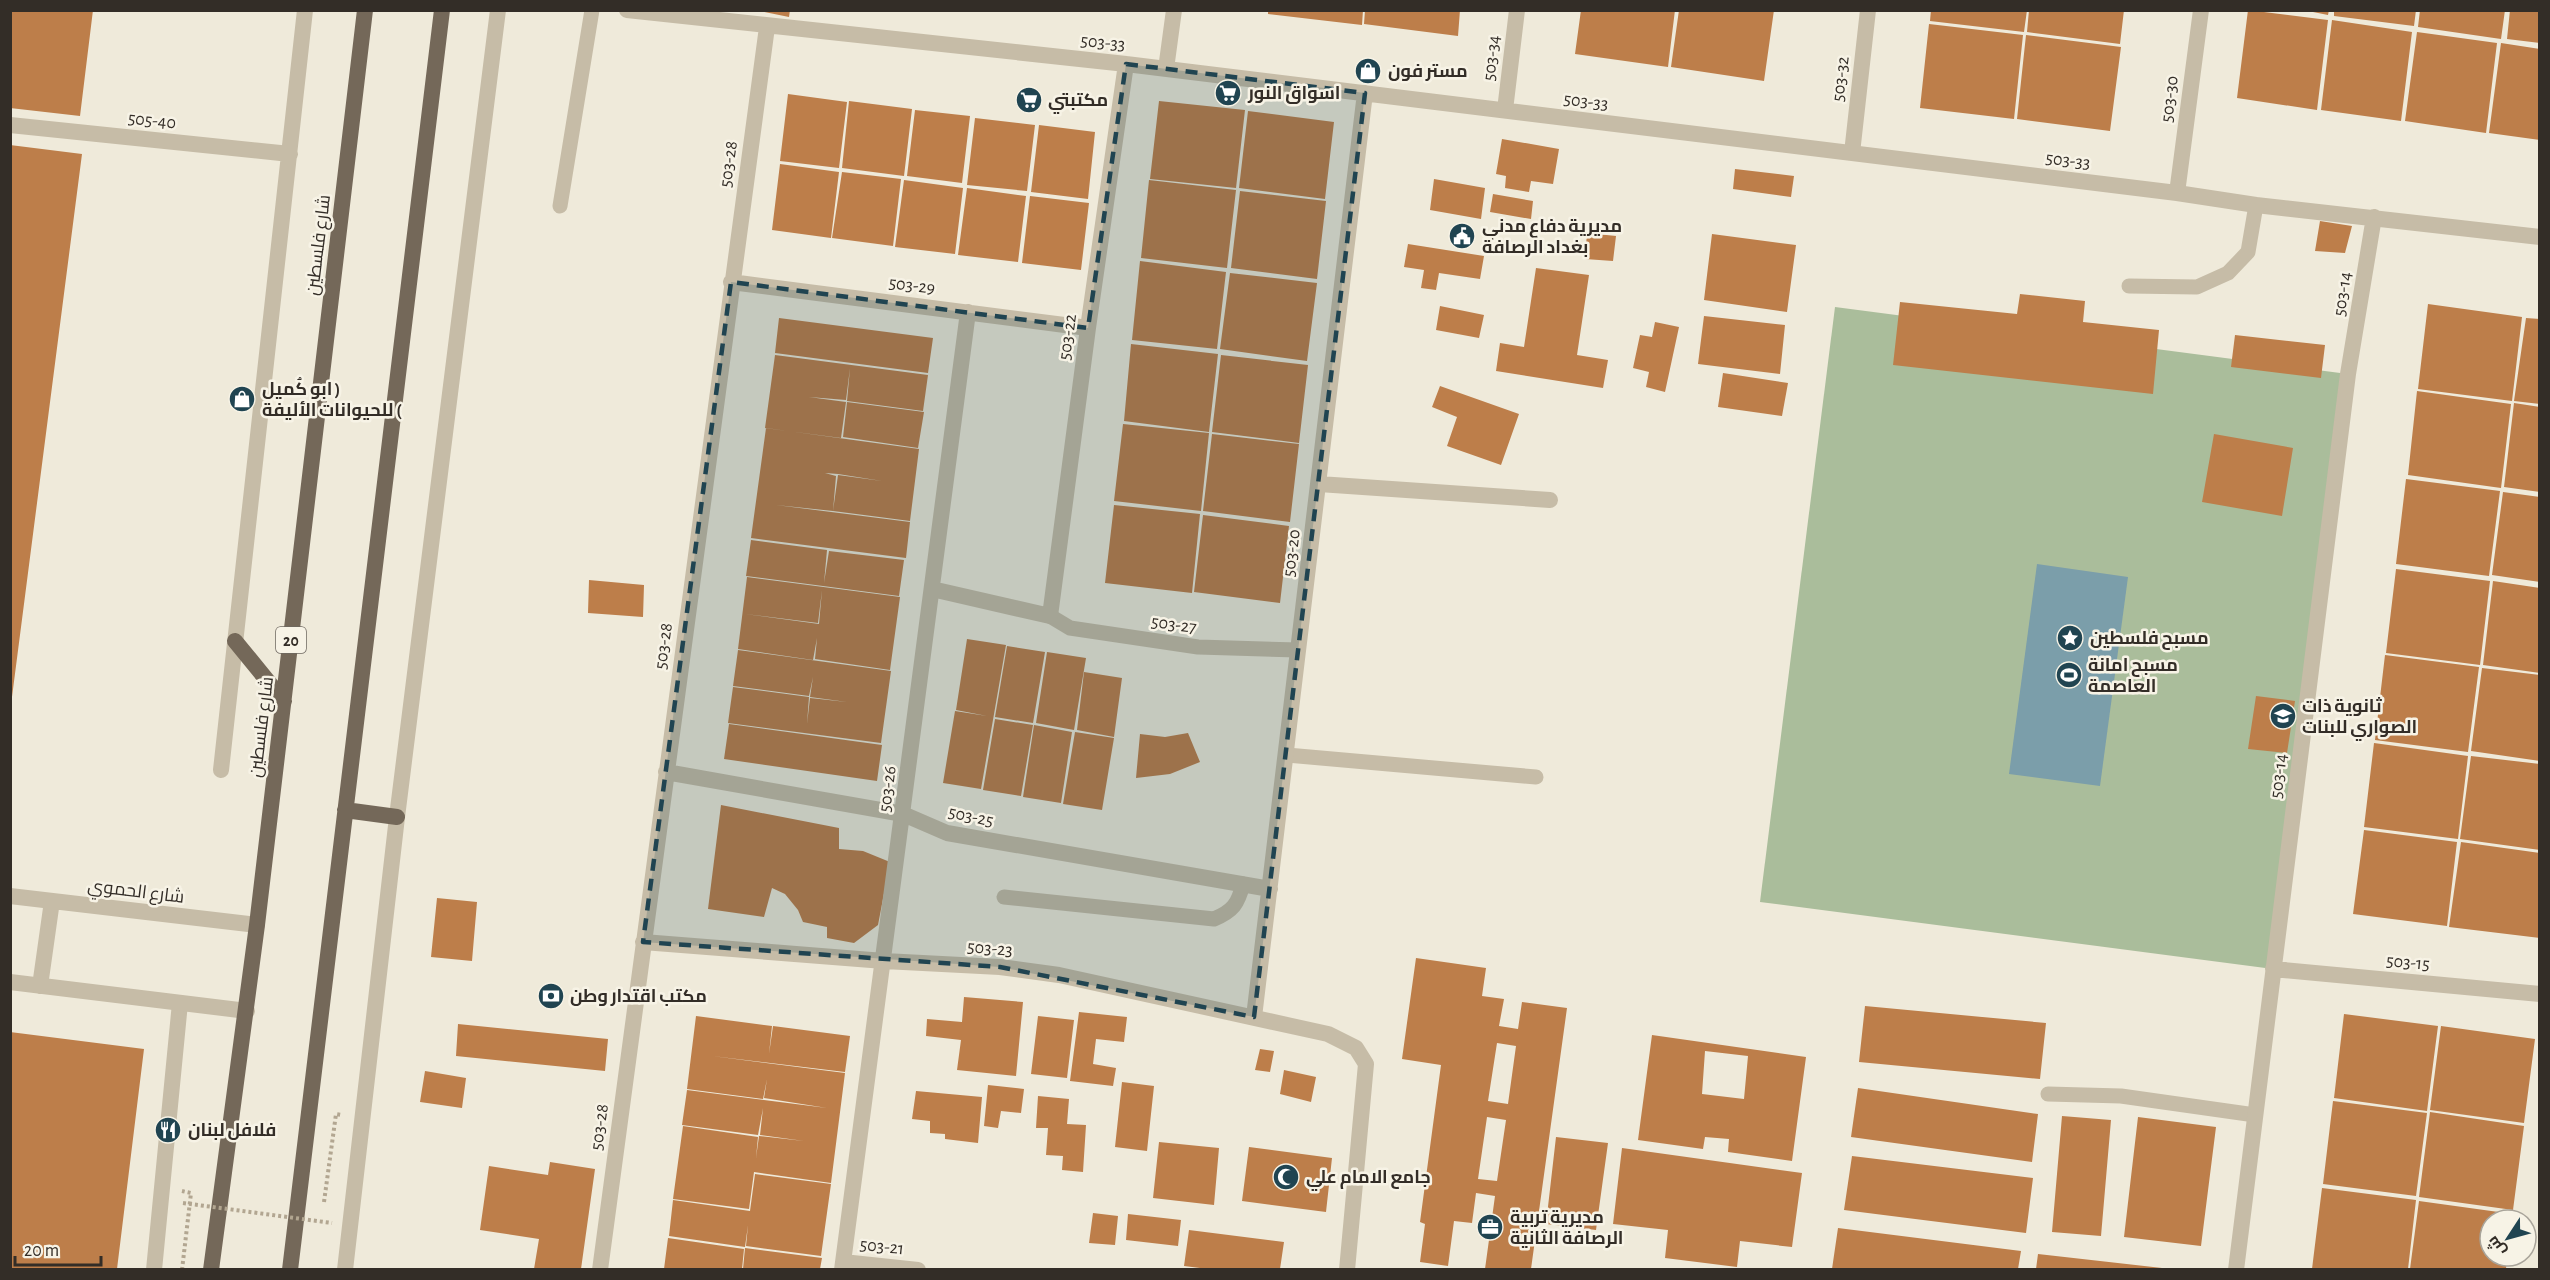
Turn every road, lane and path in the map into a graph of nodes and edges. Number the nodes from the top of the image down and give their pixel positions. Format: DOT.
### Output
graph roads {
  1 [pos="305,10"];
  2 [pos="365,10"];
  3 [pos="442,10"];
  4 [pos="498,10"];
  5 [pos="592,10"];
  6 [pos="627,10"];
  7 [pos="1173,10"];
  8 [pos="1517,10"];
  9 [pos="1868,10"];
  10 [pos="2201,10"];
  11 [pos="767,27"];
  12 [pos="1126,64"];
  13 [pos="1166,69"];
  14 [pos="1365,93"];
  15 [pos="1505,110"];
  16 [pos="10,125"];
  17 [pos="1852,153"];
  18 [pos="290,154"];
  19 [pos="2177,193"];
  20 [pos="2256,205"];
  21 [pos="560,206"];
  22 [pos="2374,217"];
  23 [pos="2540,237"];
  24 [pos="731,282"];
  25 [pos="2129,286"];
  26 [pos="968,312"];
  27 [pos="1088,328"];
  28 [pos="1319,484"];
  29 [pos="1550,500"];
  30 [pos="932,589"];
  31 [pos="1050,616"];
  32 [pos="235,641"];
  33 [pos="1298,650"];
  34 [pos="284,701"];
  35 [pos="1287,754"];
  36 [pos="221,770"];
  37 [pos="666,772"];
  38 [pos="1536,777"];
  39 [pos="345,810"];
  40 [pos="903,814"];
  41 [pos="398,817"];
  42 [pos="1243,884"];
  43 [pos="1270,889"];
  44 [pos="10,896"];
  45 [pos="1004,897"];
  46 [pos="52,901"];
  47 [pos="257,925"];
  48 [pos="643,942"];
  49 [pos="884,961"];
  50 [pos="2273,969"];
  51 [pos="10,982"];
  52 [pos="40,986"];
  53 [pos="2540,994"];
  54 [pos="180,1003"];
  55 [pos="247,1011"];
  56 [pos="1254,1017"];
  57 [pos="2048,1094"];
  58 [pos="2255,1115"];
  59 [pos="183,1203"];
  60 [pos="190,1209"];
  61 [pos="322,1213"];
  62 [pos="842,1266"];
  63 [pos="154,1269"];
  64 [pos="182,1269"];
  65 [pos="211,1269"];
  66 [pos="290,1269"];
  67 [pos="345,1269"];
  68 [pos="600,1269"];
  69 [pos="918,1269"];
  70 [pos="1347,1269"];
  71 [pos="2236,1269"];
  1 -- 18 [label="street"];
  2 -- 34 [label="main road, شارع فلسطين / 20"];
  3 -- 39 [label="main road"];
  4 -- 41 [label="street"];
  5 -- 21 [label="lane"];
  6 -- 11 [label="street, 503-33"];
  7 -- 13 [label="street"];
  8 -- 15 [label="street, 503-34"];
  9 -- 17 [label="street, 503-32"];
  10 -- 19 [label="street, 503-30"];
  11 -- 12 [label="street, 503-33"];
  11 -- 24 [label="street, 503-28"];
  12 -- 13 [label="street, 503-33"];
  12 -- 27 [label="street, 503-22"];
  13 -- 14 [label="street, 503-33"];
  14 -- 15 [label="street, 503-33"];
  14 -- 28 [label="street, 503-20"];
  15 -- 17 [label="street, 503-33"];
  16 -- 18 [label="street, 505-40"];
  17 -- 19 [label="street, 503-33"];
  18 -- 32 [label="street"];
  19 -- 20 [label="street, 503-33"];
  20 -- 22 [label="street, 503-33"];
  20 -- 25 [label="lane"];
  22 -- 23 [label="street, 503-33"];
  22 -- 50 [label="street, 503-14"];
  24 -- 26 [label="street, 503-29"];
  24 -- 37 [label="street, 503-28"];
  26 -- 27 [label="street, 503-29"];
  26 -- 30 [label="street, 503-26"];
  27 -- 31 [label="street, 503-22"];
  28 -- 29 [label="street"];
  28 -- 33 [label="street, 503-20"];
  30 -- 31 [label="street"];
  30 -- 40 [label="street, 503-26"];
  31 -- 33 [label="lane, 503-27"];
  32 -- 34 [label="main road"];
  32 -- 36 [label="street"];
  33 -- 35 [label="street, 503-20"];
  34 -- 47 [label="main road, شارع فلسطين / 20"];
  35 -- 38 [label="lane"];
  35 -- 43 [label="street, 503-20"];
  37 -- 40 [label="street, 503-25"];
  37 -- 48 [label="street, 503-28"];
  39 -- 41 [label="main road"];
  39 -- 66 [label="main road"];
  40 -- 42 [label="street, 503-25"];
  40 -- 49 [label="street, 503-26"];
  41 -- 67 [label="street"];
  42 -- 43 [label="street, 503-25"];
  42 -- 45 [label="lane"];
  43 -- 56 [label="street, 503-20"];
  44 -- 46 [label="street, شارع الحموي"];
  46 -- 47 [label="street, شارع الحموي"];
  46 -- 52 [label="street"];
  47 -- 55 [label="main road, شارع فلسطين / 20"];
  48 -- 49 [label="street, 503-23"];
  48 -- 68 [label="street, 503-28"];
  49 -- 56 [label="street, 503-23"];
  49 -- 62 [label="street, 503-26"];
  50 -- 53 [label="street, 503-15"];
  50 -- 58 [label="street, 503-14"];
  51 -- 52 [label="street"];
  52 -- 54 [label="street"];
  54 -- 55 [label="street"];
  54 -- 63 [label="street"];
  55 -- 65 [label="main road, شارع فلسطين / 20"];
  56 -- 70 [label="street, 503-23"];
  57 -- 58 [label="lane"];
  58 -- 71 [label="street, 503-14"];
  59 -- 61 [label="path, bridge"];
  60 -- 64 [label="path"];
  62 -- 69 [label="street, 503-21"];
}
